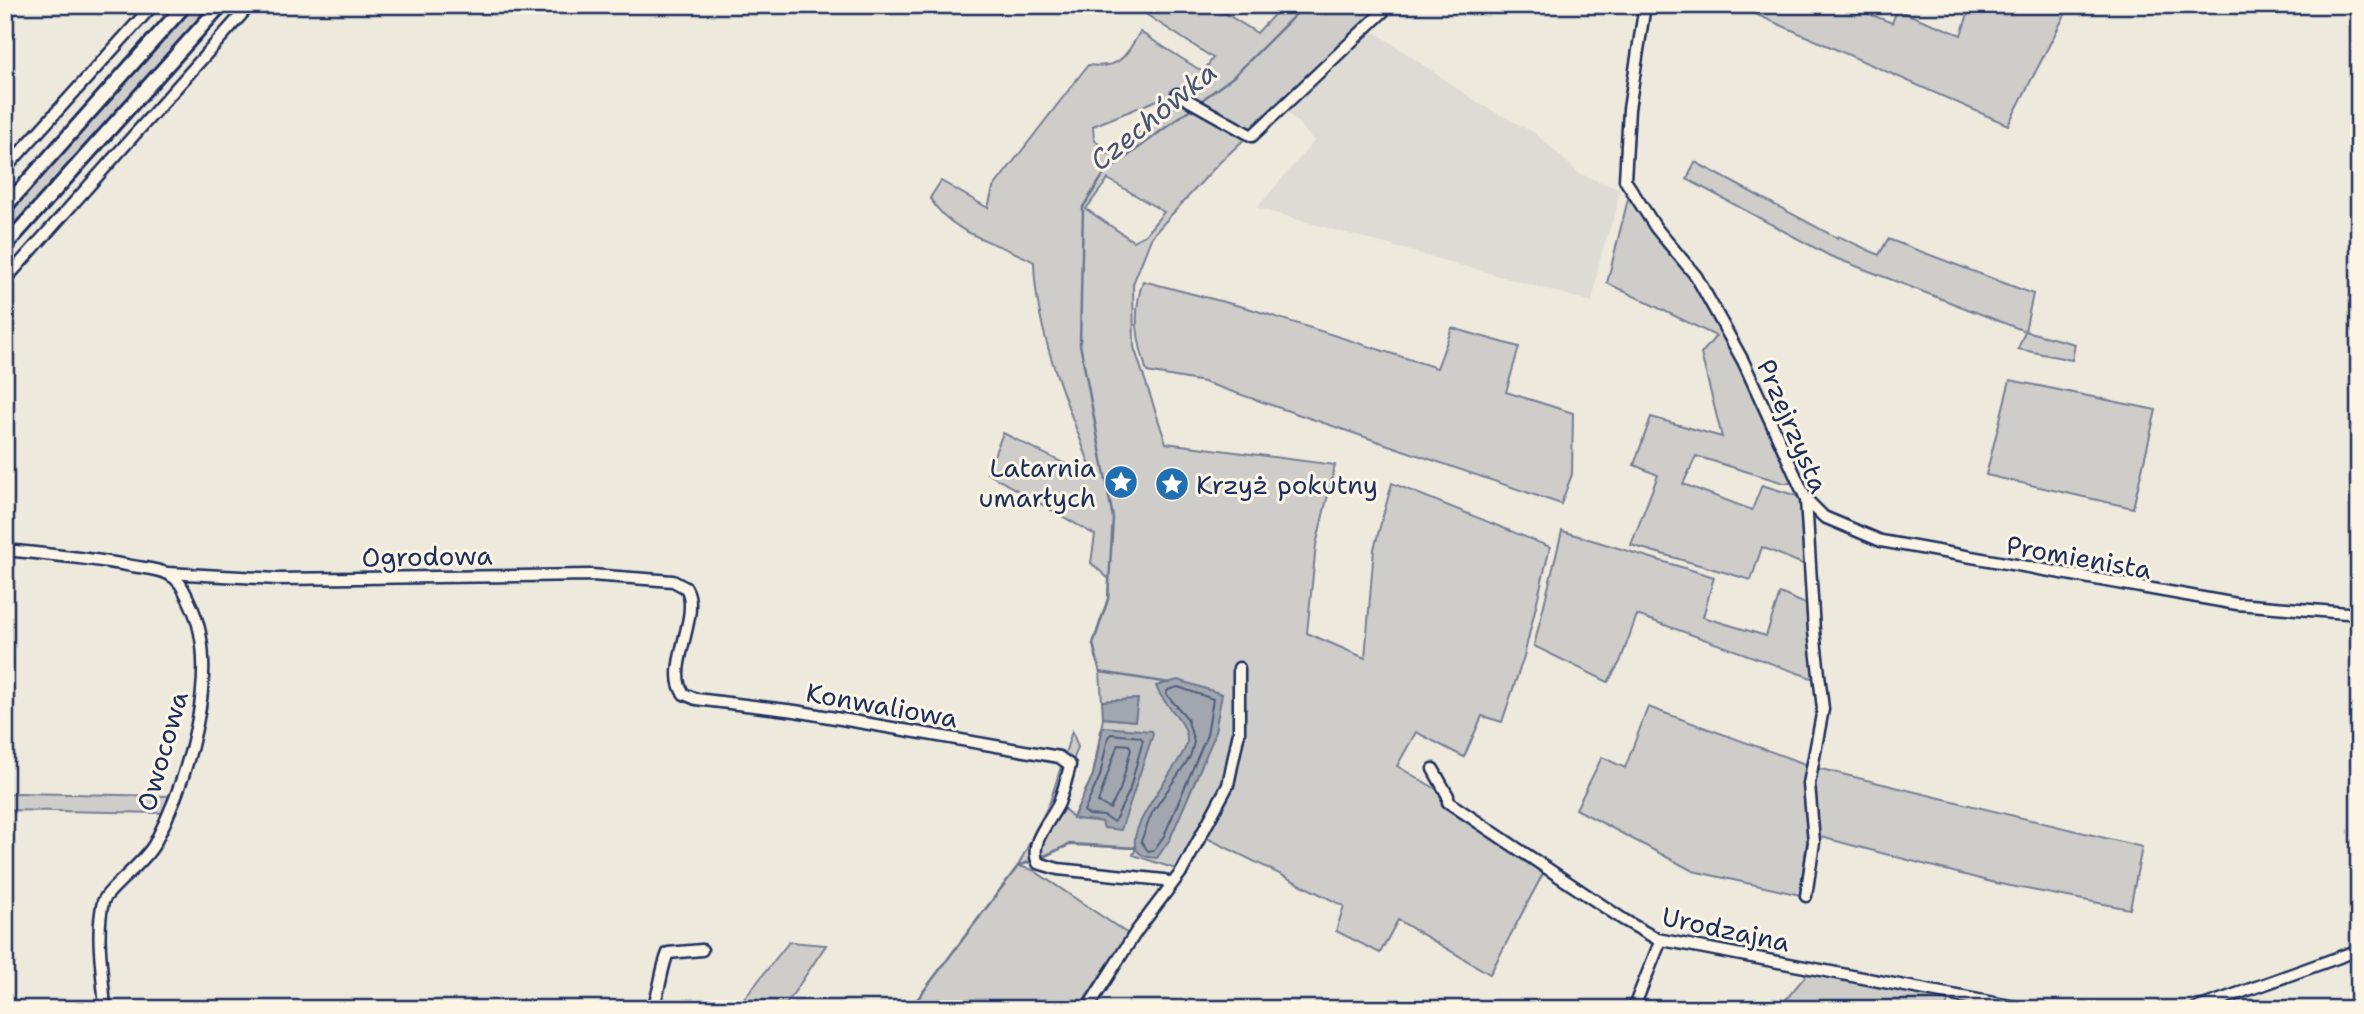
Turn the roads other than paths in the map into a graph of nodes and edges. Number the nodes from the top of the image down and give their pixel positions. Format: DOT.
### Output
graph roads {
  1 [pos="153,5"];
  2 [pos="185,5"];
  3 [pos="221,5"];
  4 [pos="250,5"];
  5 [pos="1390,5"];
  6 [pos="1645,5"];
  7 [pos="1177,94"];
  8 [pos="5,169"];
  9 [pos="5,207"];
  10 [pos="5,246"];
  11 [pos="5,280"];
  12 [pos="1806,499"];
  13 [pos="5,550"];
  14 [pos="167,573"];
  15 [pos="2359,614"];
  16 [pos="1239,668"];
  17 [pos="684,694"];
  18 [pos="1433,769"];
  19 [pos="1171,885"];
  20 [pos="1806,896"];
  21 [pos="1661,940"];
  22 [pos="702,950"];
  23 [pos="2359,950"];
  24 [pos="104,1009"];
  25 [pos="652,1009"];
  26 [pos="1087,1009"];
  27 [pos="1633,1009"];
  28 [pos="2026,1009"];
  29 [pos="2195,1009"];
  1 -- 8 [label="street"];
  2 -- 9 [label="main road"];
  3 -- 10 [label="main road"];
  4 -- 11 [label="street"];
  5 -- 7 [label="street"];
  6 -- 12 [label="street, Przejrzysta"];
  12 -- 15 [label="street, Promienista"];
  12 -- 20 [label="street, Przejrzysta"];
  13 -- 14 [label="street"];
  14 -- 17 [label="street, Ogrodowa"];
  14 -- 24 [label="street, Owocowa"];
  16 -- 19 [label="street"];
  17 -- 19 [label="street, Konwaliowa"];
  18 -- 21 [label="street, Urodzajna"];
  19 -- 26 [label="street"];
  21 -- 27 [label="street"];
  21 -- 28 [label="street, Urodzajna"];
  22 -- 25 [label="street"];
  23 -- 29 [label="street"];
}
